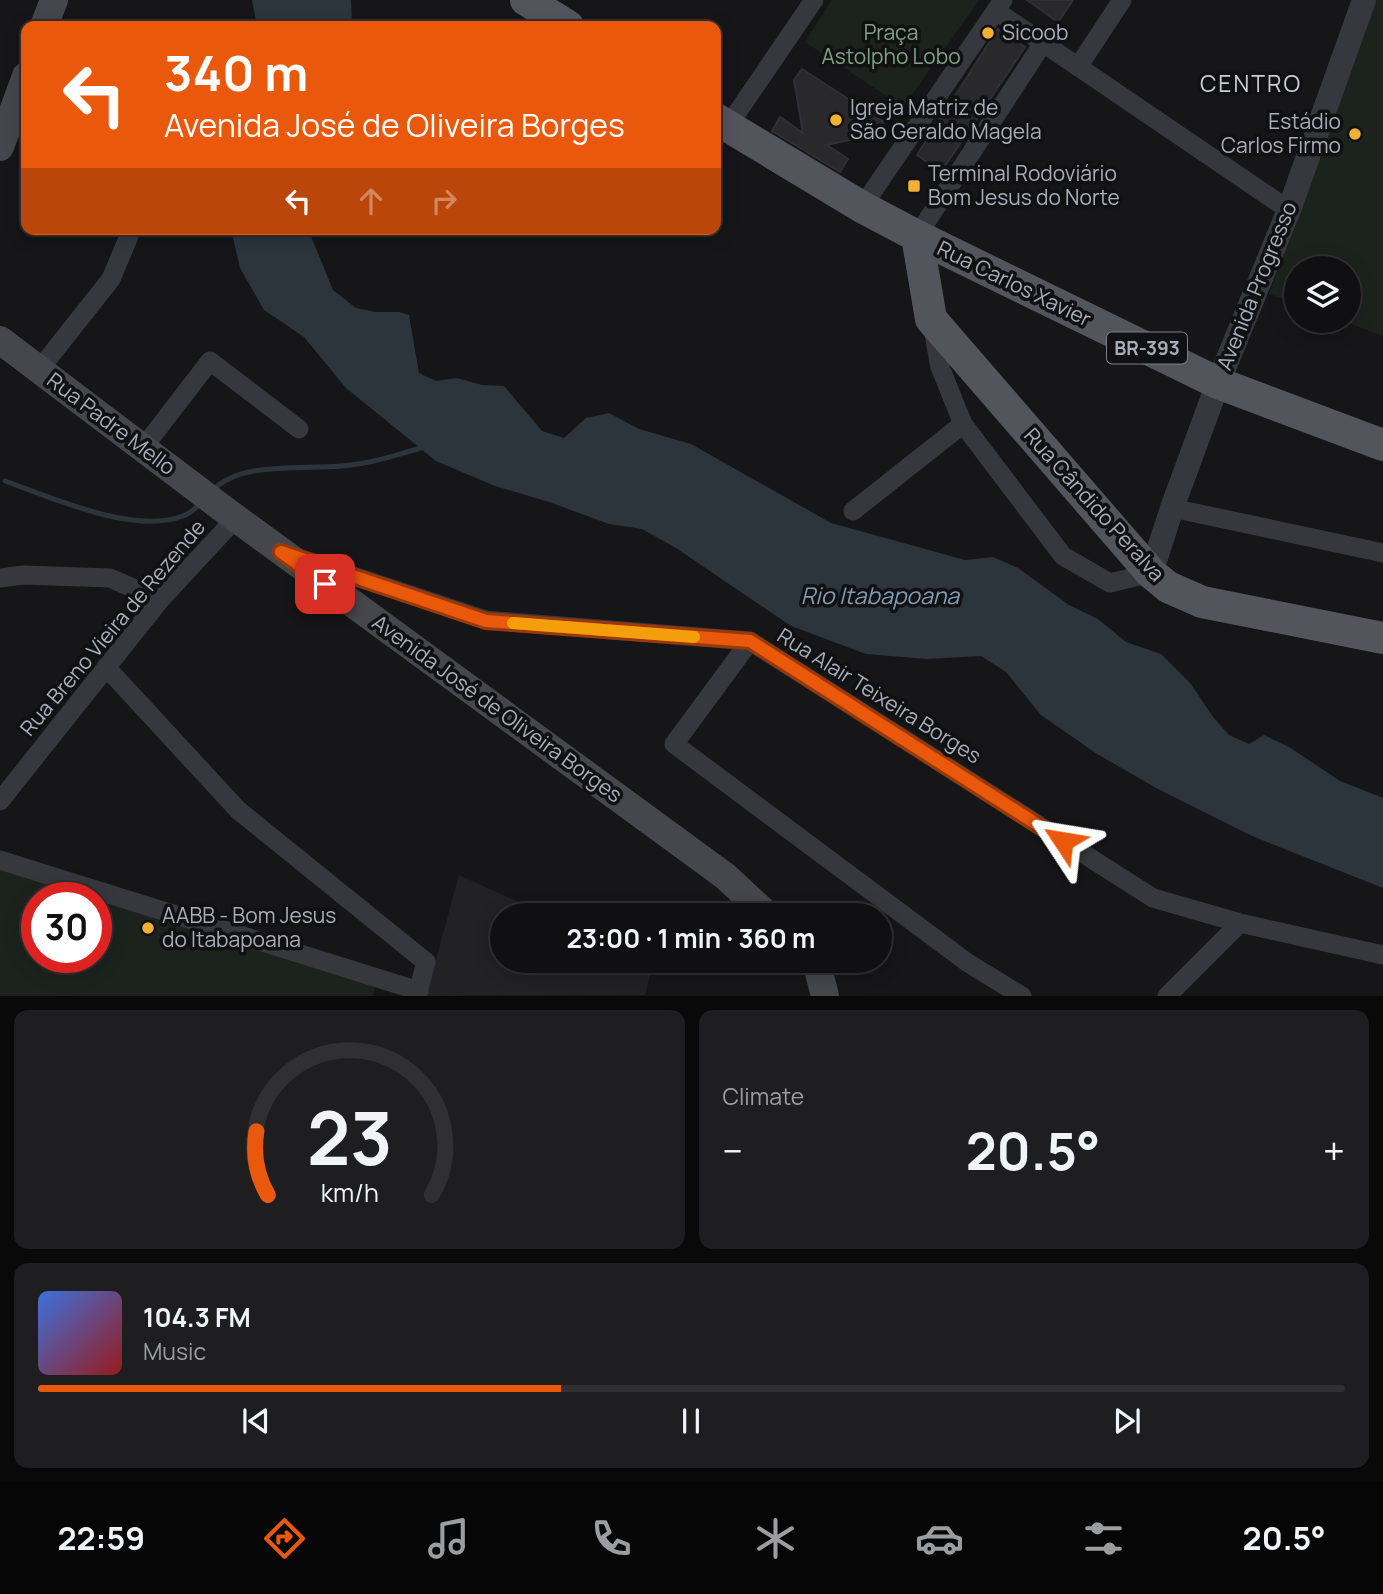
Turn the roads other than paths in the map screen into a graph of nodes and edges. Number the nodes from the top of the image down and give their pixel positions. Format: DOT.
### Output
graph roads {
  1 [pos="54,0"];
  2 [pos="526,0"];
  3 [pos="814,0"];
  4 [pos="1122,0"];
  5 [pos="1364,0"];
  6 [pos="999,6"];
  7 [pos="46,21"];
  8 [pos="560,21"];
  9 [pos="1043,43"];
  10 [pos="1078,68"];
  11 [pos="21,90"];
  12 [pos="722,122"];
  13 [pos="0,147"];
  14 [pos="862,207"];
  15 [pos="1289,209"];
  16 [pos="129,235"];
  17 [pos="917,236"];
  18 [pos="931,319"];
  19 [pos="0,340"];
  20 [pos="40,370"];
  21 [pos="1218,383"];
  22 [pos="963,424"];
  23 [pos="299,429"];
  24 [pos="1383,445"];
  25 [pos="143,448"];
  26 [pos="1172,508"];
  27 [pos="853,511"];
  28 [pos="229,513"];
  29 [pos="281,552"];
  30 [pos="1383,553"];
  31 [pos="1151,573"];
  32 [pos="0,578"];
  33 [pos="160,600"];
  34 [pos="1383,638"];
  35 [pos="750,641"];
  36 [pos="106,667"];
  37 [pos="0,801"];
  38 [pos="0,860"];
  39 [pos="754,903"];
  40 [pos="1240,923"];
  41 [pos="1383,955"];
  42 [pos="820,973"];
  43 [pos="418,993"];
  44 [pos="825,996"];
  45 [pos="1022,996"];
  46 [pos="1167,996"];
  1 -- 7 [label="main road"];
  2 -- 8 [label="main road"];
  3 -- 12 [label="street"];
  4 -- 10 [label="street"];
  5 -- 15 [label="street, Avenida Progresso"];
  6 -- 9 [label="street"];
  6 -- 14 [label="street"];
  9 -- 10 [label="street"];
  9 -- 17 [label="street"];
  10 -- 15 [label="street"];
  11 -- 13 [label="main road"];
  12 -- 14 [label="main road, BR-393"];
  14 -- 17 [label="main road, BR-393"];
  15 -- 21 [label="street, Avenida Progresso"];
  16 -- 20 [label="street"];
  17 -- 18 [label="main road"];
  17 -- 21 [label="main road, Rua Carlos Xavier / BR-393"];
  18 -- 22 [label="street"];
  18 -- 31 [label="main road, Rua Cândido Peralva"];
  19 -- 20 [label="main road, Rua Padre Mello"];
  20 -- 25 [label="main road, Rua Padre Mello"];
  21 -- 24 [label="main road, Rua Carlos Xavier / BR-393"];
  21 -- 26 [label="street, Avenida Progresso"];
  22 -- 27 [label="street"];
  22 -- 31 [label="street"];
  23 -- 25 [label="street"];
  25 -- 28 [label="main road, Rua Padre Mello"];
  26 -- 30 [label="street"];
  26 -- 31 [label="street, Avenida Progresso"];
  28 -- 29 [label="main road, Avenida José de Oliveira Borges"];
  28 -- 33 [label="street, Rua Breno Vieira de Rezende"];
  29 -- 35 [label="street, Rua Alair Teixeira Borges"];
  29 -- 39 [label="main road, Avenida José de Oliveira Borges"];
  31 -- 34 [label="main road, Rua Cândido Peralva"];
  32 -- 33 [label="street"];
  33 -- 36 [label="street, Rua Breno Vieira de Rezende"];
  35 -- 40 [label="street, Rua Alair Teixeira Borges"];
  35 -- 45 [label="street"];
  36 -- 37 [label="street, Rua Breno Vieira de Rezende"];
  36 -- 43 [label="street"];
  38 -- 43 [label="street"];
  40 -- 41 [label="street, Rua Alair Teixeira Borges"];
  40 -- 46 [label="street"];
  42 -- 44 [label="main road"];
}
